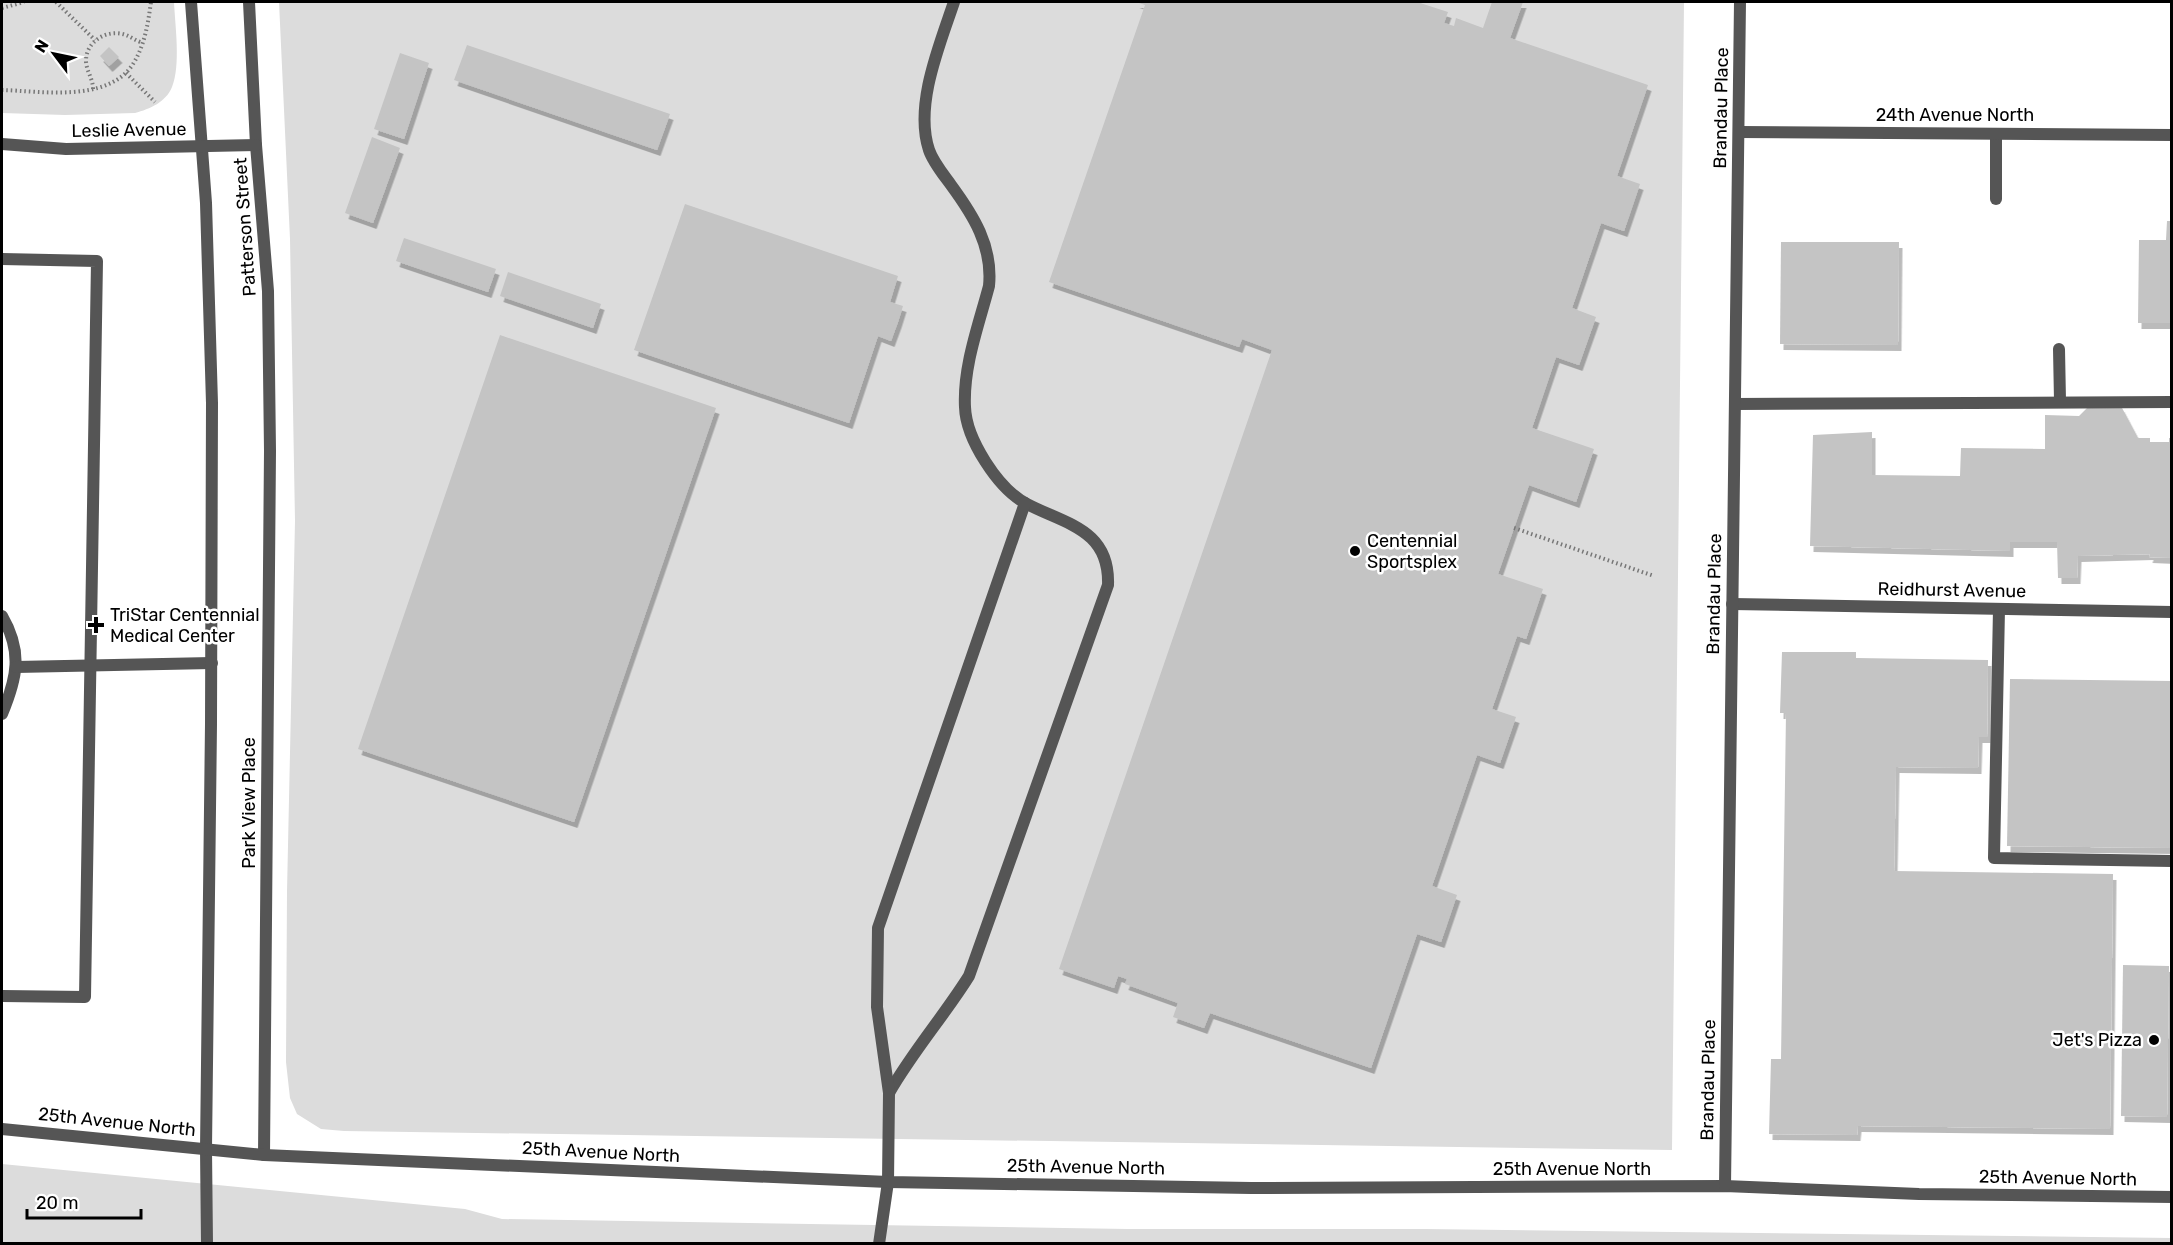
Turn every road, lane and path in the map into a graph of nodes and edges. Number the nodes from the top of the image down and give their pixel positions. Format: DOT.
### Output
graph roads {
  1 [pos="24,2"];
  2 [pos="56,2"];
  3 [pos="151,2"];
  4 [pos="191,2"];
  5 [pos="249,2"];
  6 [pos="954,2"];
  7 [pos="1740,2"];
  8 [pos="2,8"];
  9 [pos="95,40"];
  10 [pos="142,43"];
  11 [pos="126,72"];
  12 [pos="2,90"];
  13 [pos="93,90"];
  14 [pos="155,102"];
  15 [pos="1738,132"];
  16 [pos="1996,134"];
  17 [pos="2172,135"];
  18 [pos="2,144"];
  19 [pos="256,145"];
  20 [pos="202,146"];
  21 [pos="1996,199"];
  22 [pos="2,259"];
  23 [pos="2059,349"];
  24 [pos="2060,401"];
  25 [pos="2172,402"];
  26 [pos="1735,404"];
  27 [pos="270,451"];
  28 [pos="1025,503"];
  29 [pos="1514,528"];
  30 [pos="1654,576"];
  31 [pos="1732,604"];
  32 [pos="1999,609"];
  33 [pos="2172,612"];
  34 [pos="2,616"];
  35 [pos="212,663"];
  36 [pos="90,665"];
  37 [pos="16,667"];
  38 [pos="2,714"];
  39 [pos="2172,861"];
  40 [pos="2,996"];
  41 [pos="889,1093"];
  42 [pos="2,1129"];
  43 [pos="207,1149"];
  44 [pos="264,1155"];
  45 [pos="888,1182"];
  46 [pos="1725,1186"];
  47 [pos="2172,1197"];
  48 [pos="207,1244"];
  49 [pos="879,1244"];
  1 -- 8 [label="path"];
  2 -- 9 [label="path"];
  3 -- 10 [label="path"];
  4 -- 20 [label="street"];
  5 -- 19 [label="street, Patterson Street"];
  6 -- 28 [label="street"];
  7 -- 15 [label="street, Brandau Place"];
  9 -- 10 [label="path"];
  9 -- 13 [label="path"];
  10 -- 11 [label="path"];
  11 -- 13 [label="path"];
  11 -- 14 [label="path"];
  12 -- 13 [label="path"];
  15 -- 16 [label="street, 24th Avenue North"];
  15 -- 26 [label="street, Brandau Place"];
  16 -- 17 [label="street, 24th Avenue North"];
  16 -- 21 [label="street"];
  18 -- 20 [label="street, Leslie Avenue"];
  19 -- 20 [label="street, Leslie Avenue"];
  19 -- 27 [label="street, Patterson Street"];
  20 -- 35 [label="street"];
  22 -- 36 [label="street"];
  23 -- 24 [label="street"];
  24 -- 25 [label="street"];
  24 -- 26 [label="street"];
  26 -- 31 [label="street, Brandau Place"];
  27 -- 44 [label="street, Park View Place"];
  28 -- 41 [label="street"];
  28 -- 41 [label="street"];
  29 -- 30 [label="path"];
  31 -- 32 [label="street, Reidhurst Avenue"];
  31 -- 46 [label="street, Brandau Place"];
  32 -- 33 [label="street, Reidhurst Avenue"];
  32 -- 39 [label="street"];
  34 -- 37 [label="street"];
  35 -- 36 [label="street"];
  35 -- 43 [label="street"];
  36 -- 37 [label="street"];
  36 -- 40 [label="street"];
  37 -- 38 [label="street"];
  41 -- 45 [label="street"];
  42 -- 43 [label="street, 25th Avenue North"];
  43 -- 44 [label="street, 25th Avenue North"];
  43 -- 48 [label="street"];
  44 -- 45 [label="street, 25th Avenue North"];
  45 -- 46 [label="street, 25th Avenue North"];
  45 -- 49 [label="street"];
  46 -- 47 [label="street, 25th Avenue North"];
}
